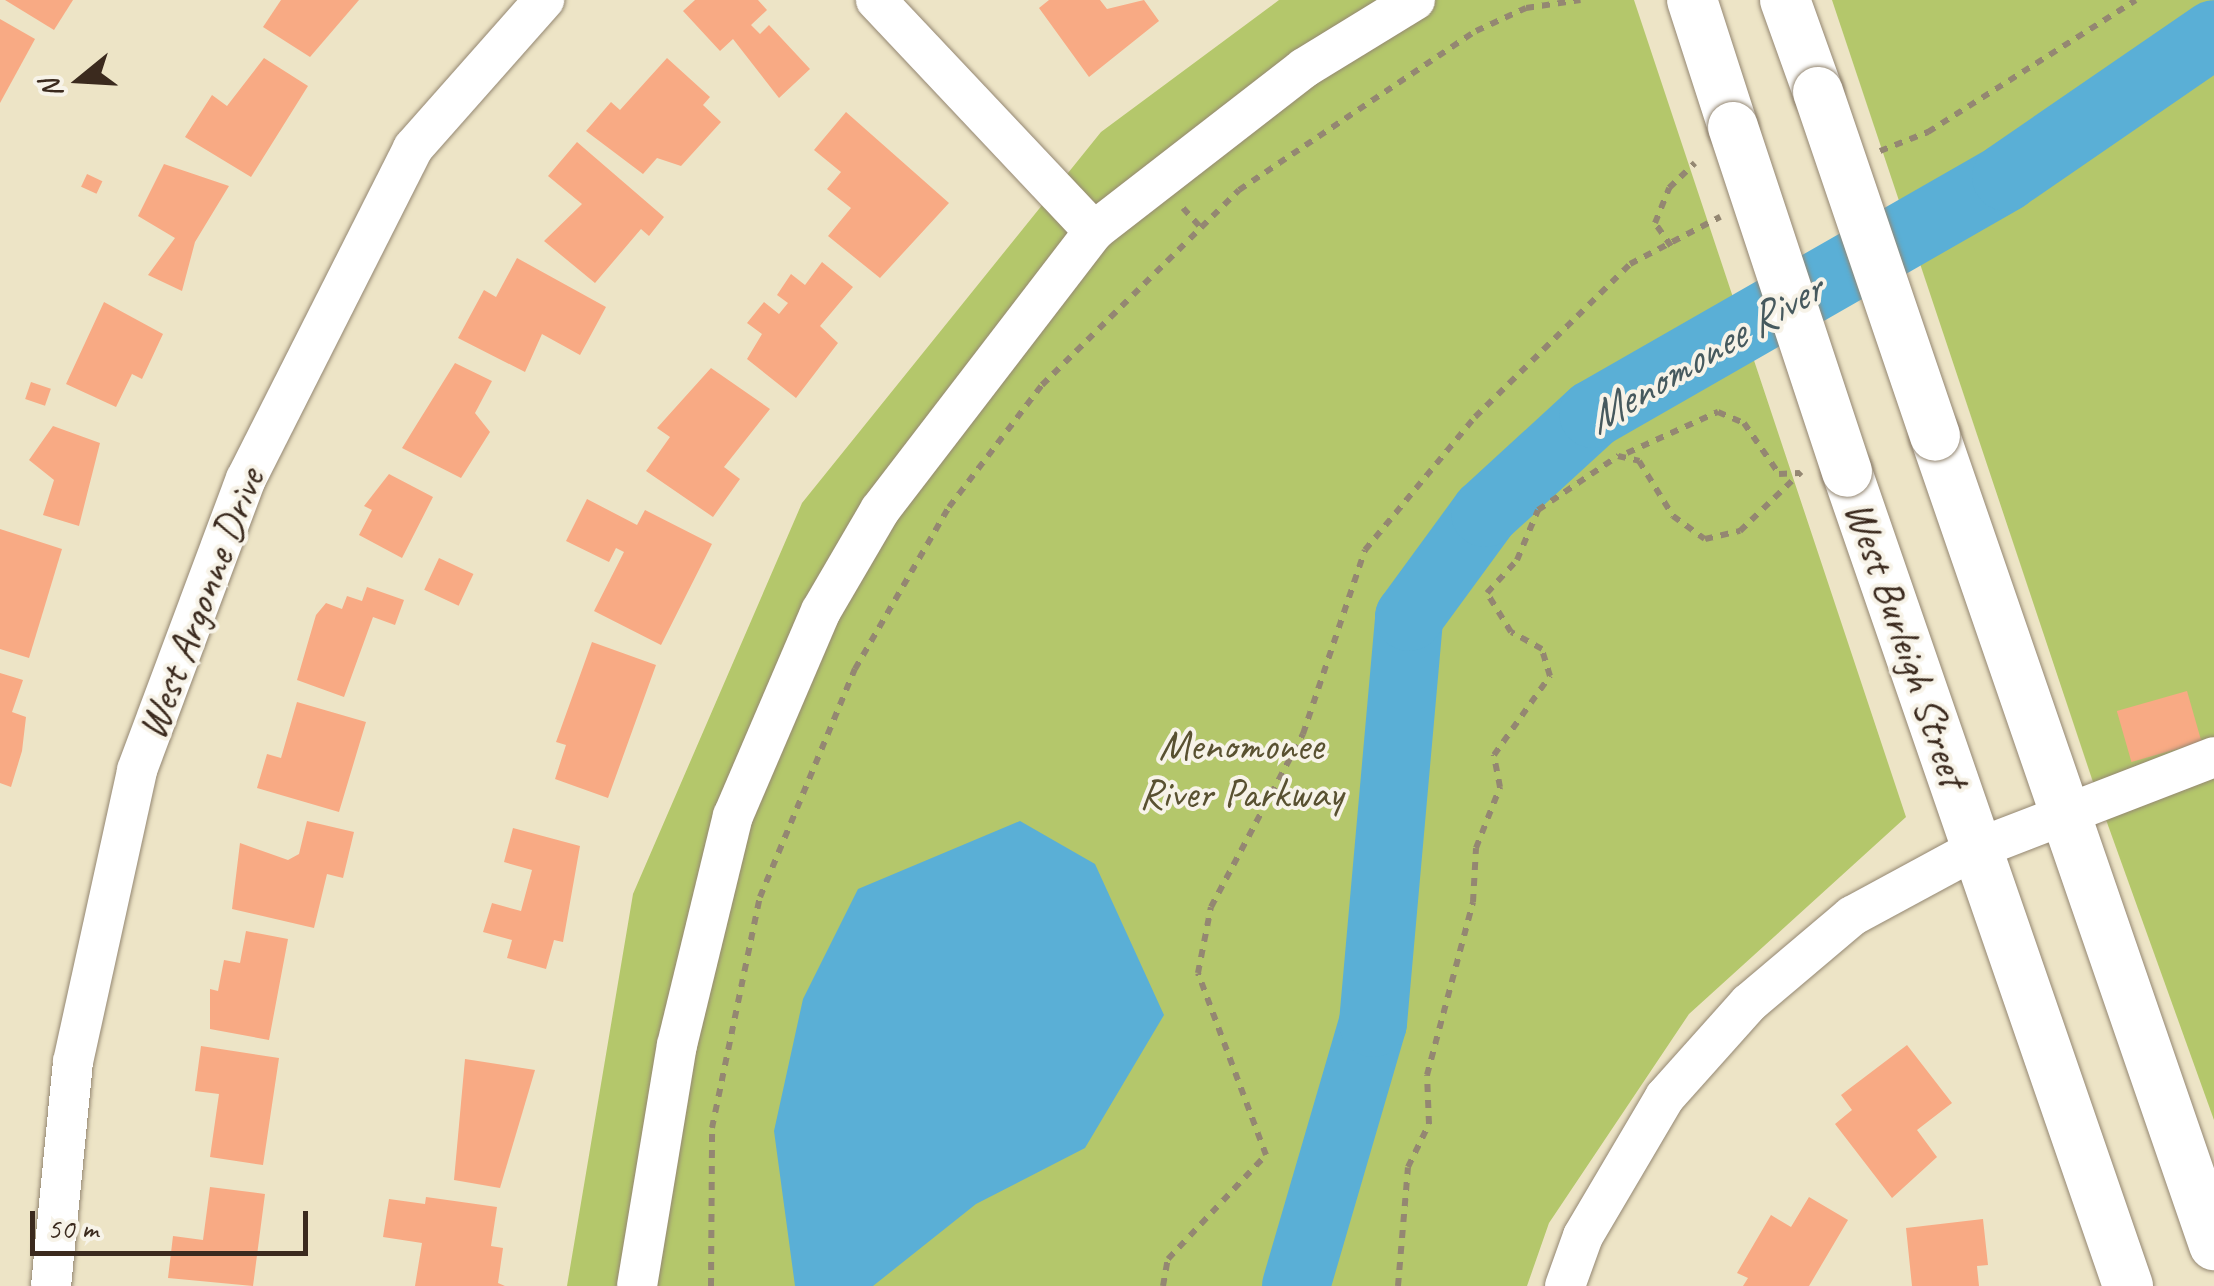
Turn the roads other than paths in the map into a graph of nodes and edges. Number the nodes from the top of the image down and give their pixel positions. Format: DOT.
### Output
graph roads {
  1 [pos="544,0"];
  2 [pos="876,0"];
  3 [pos="1414,0"];
  4 [pos="1692,0"];
  5 [pos="1785,0"];
  6 [pos="1094,231"];
  7 [pos="2214,757"];
  8 [pos="2064,812"];
  9 [pos="1976,849"];
  10 [pos="2214,1245"];
  11 [pos="51,1286"];
  12 [pos="637,1286"];
  13 [pos="1566,1286"];
  14 [pos="2128,1286"];
  1 -- 11 [label="street, West Argonne Drive"];
  2 -- 6 [label="street"];
  3 -- 6 [label="street"];
  4 -- 9 [label="main road, West Burleigh Street, bridge"];
  5 -- 8 [label="main road, bridge"];
  6 -- 12 [label="street"];
  7 -- 8 [label="street"];
  8 -- 9 [label="street"];
  8 -- 10 [label="main road"];
  9 -- 13 [label="street"];
  9 -- 14 [label="main road, West Burleigh Street"];
}
